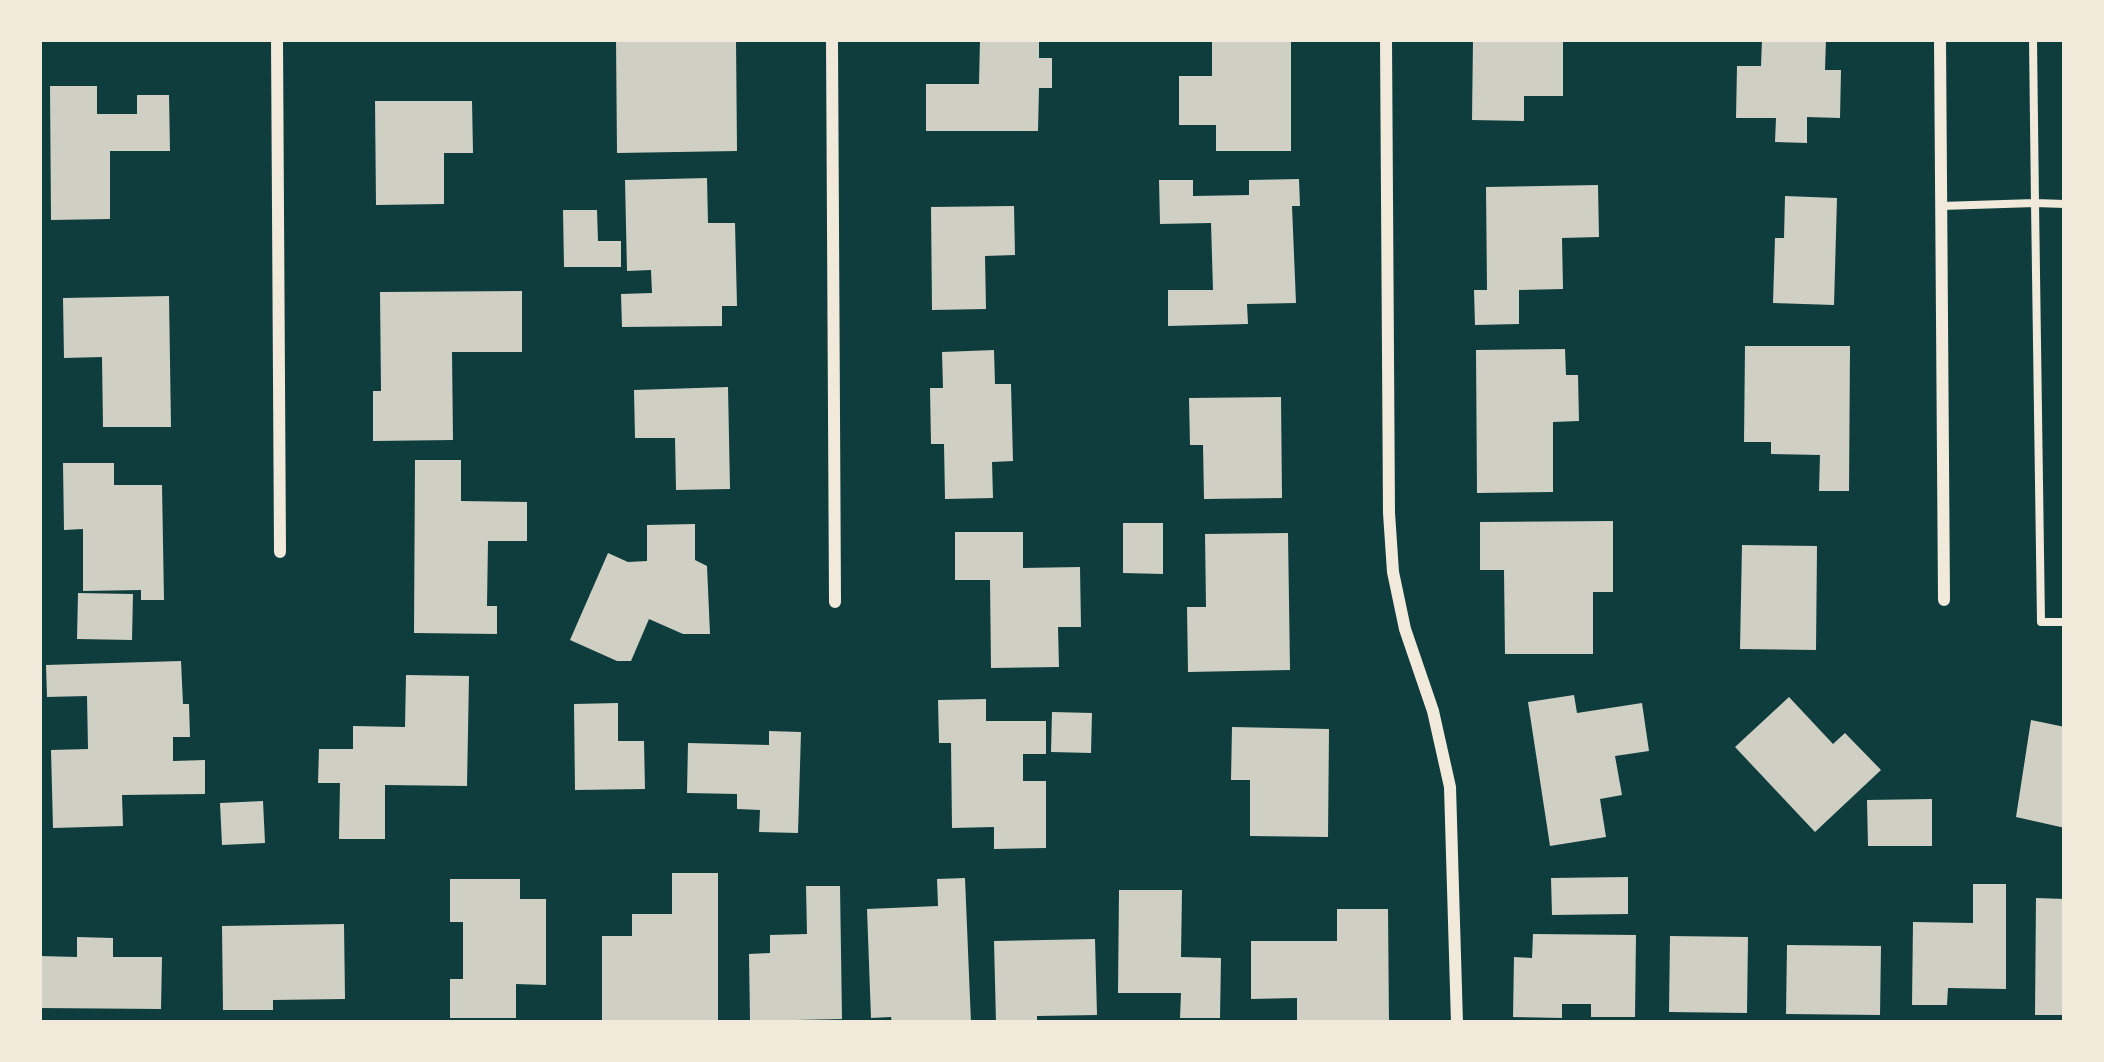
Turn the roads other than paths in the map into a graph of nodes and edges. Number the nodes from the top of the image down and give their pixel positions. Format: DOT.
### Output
graph roads {
  1 [pos="277,39"];
  2 [pos="832,39"];
  3 [pos="1386,39"];
  4 [pos="1940,39"];
  5 [pos="2033,39"];
  6 [pos="2035,203"];
  7 [pos="2065,204"];
  8 [pos="1941,206"];
  9 [pos="280,552"];
  10 [pos="1944,600"];
  11 [pos="835,602"];
  12 [pos="2065,622"];
  13 [pos="1457,1023"];
  1 -- 9 [label="street"];
  2 -- 11 [label="street"];
  3 -- 13 [label="street"];
  4 -- 8 [label="street"];
  5 -- 6 [label="lane"];
  6 -- 7 [label="lane"];
  6 -- 8 [label="lane"];
  6 -- 12 [label="lane"];
  8 -- 10 [label="street"];
}
